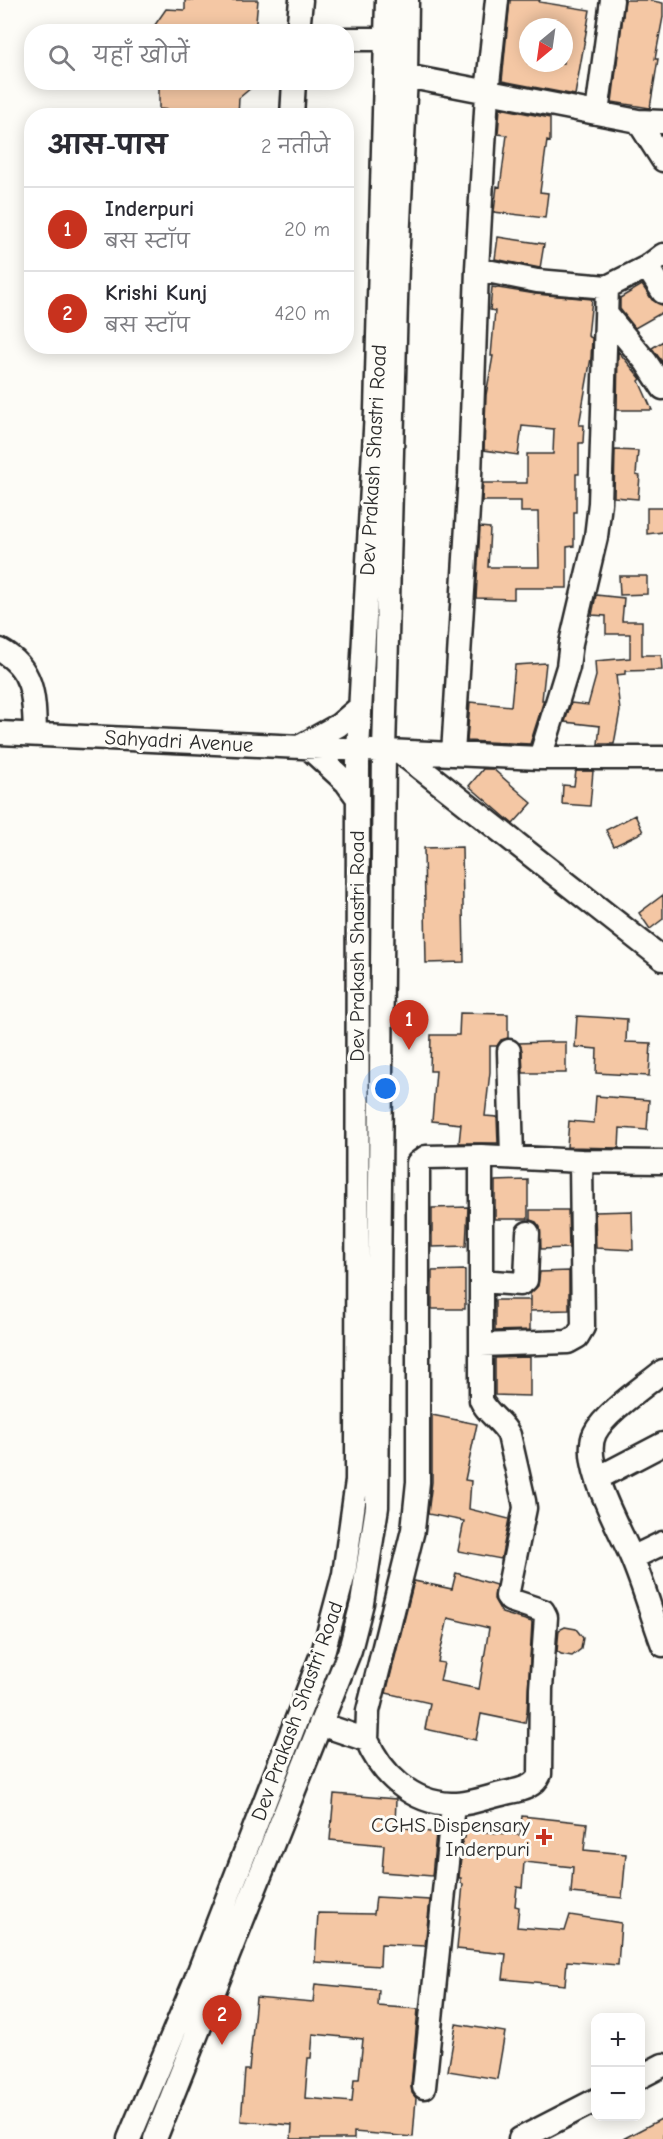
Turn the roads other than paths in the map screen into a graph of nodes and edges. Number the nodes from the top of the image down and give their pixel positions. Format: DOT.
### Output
graph roads {
  1 [pos="301,0"];
  2 [pos="387,0"];
  3 [pos="407,0"];
  4 [pos="497,0"];
  5 [pos="612,0"];
  6 [pos="299,24"];
  7 [pos="354,39"];
  8 [pos="387,39"];
  9 [pos="406,76"];
  10 [pos="294,90"];
  11 [pos="487,93"];
  12 [pos="292,108"];
  13 [pos="597,113"];
  14 [pos="638,121"];
  15 [pos="663,122"];
  16 [pos="663,160"];
  17 [pos="655,261"];
  18 [pos="477,269"];
  19 [pos="607,287"];
  20 [pos="663,292"];
  21 [pos="608,316"];
  22 [pos="663,388"];
  23 [pos="0,650"];
  24 [pos="360,707"];
  25 [pos="0,733"];
  26 [pos="35,734"];
  27 [pos="304,747"];
  28 [pos="358,750"];
  29 [pos="392,752"];
  30 [pos="453,754"];
  31 [pos="540,758"];
  32 [pos="663,758"];
  33 [pos="357,797"];
  34 [pos="663,959"];
  35 [pos="509,1051"];
  36 [pos="481,1156"];
  37 [pos="512,1157"];
  38 [pos="581,1161"];
  39 [pos="663,1162"];
  40 [pos="528,1233"];
  41 [pos="481,1281"];
  42 [pos="481,1345"];
  43 [pos="663,1371"];
  44 [pos="663,1444"];
  45 [pos="598,1478"];
  46 [pos="663,1543"];
  47 [pos="632,1558"];
  48 [pos="662,1641"];
  49 [pos="320,1724"];
  50 [pos="367,1740"];
  51 [pos="453,1804"];
  52 [pos="663,2066"];
  53 [pos="645,2075"];
  54 [pos="424,2087"];
  55 [pos="591,2103"];
  56 [pos="129,2139"];
  57 [pos="155,2139"];
  58 [pos="520,2139"];
  1 -- 6 [label="street"];
  2 -- 8 [label="street, Dev Prakash Shastri Road"];
  3 -- 9 [label="street, Dev Prakash Shastri Road"];
  4 -- 11 [label="street"];
  5 -- 13 [label="street"];
  7 -- 8 [label="street"];
  8 -- 24 [label="street, Dev Prakash Shastri Road"];
  9 -- 11 [label="street"];
  9 -- 29 [label="street, Dev Prakash Shastri Road"];
  10 -- 12 [label="street"];
  11 -- 13 [label="street"];
  11 -- 18 [label="street"];
  13 -- 14 [label="street"];
  14 -- 15 [label="street"];
  14 -- 16 [label="street"];
  17 -- 19 [label="street"];
  17 -- 20 [label="street"];
  18 -- 19 [label="street"];
  18 -- 30 [label="street"];
  19 -- 21 [label="street"];
  21 -- 22 [label="street"];
  21 -- 31 [label="street"];
  23 -- 26 [label="street"];
  24 -- 27 [label="street"];
  24 -- 28 [label="street, Dev Prakash Shastri Road"];
  25 -- 26 [label="street, Sahyadri Avenue"];
  26 -- 27 [label="street, Sahyadri Avenue"];
  27 -- 28 [label="street, Sahyadri Avenue"];
  27 -- 33 [label="street"];
  28 -- 29 [label="street, Sahyadri Avenue"];
  28 -- 33 [label="street, Dev Prakash Shastri Road"];
  29 -- 30 [label="street, Sahyadri Avenue"];
  29 -- 34 [label="street"];
  29 -- 49 [label="street, Dev Prakash Shastri Road"];
  30 -- 31 [label="street, Sahyadri Avenue"];
  31 -- 32 [label="street, Sahyadri Avenue"];
  33 -- 56 [label="street, Dev Prakash Shastri Road"];
  35 -- 37 [label="street"];
  36 -- 37 [label="street"];
  36 -- 41 [label="street"];
  36 -- 50 [label="street"];
  37 -- 38 [label="street"];
  38 -- 39 [label="street"];
  38 -- 42 [label="street"];
  40 -- 41 [label="street"];
  41 -- 42 [label="street"];
  42 -- 51 [label="street"];
  43 -- 45 [label="street"];
  44 -- 45 [label="street"];
  45 -- 47 [label="street"];
  46 -- 47 [label="street"];
  47 -- 48 [label="street"];
  49 -- 50 [label="street"];
  49 -- 57 [label="street, Dev Prakash Shastri Road"];
  50 -- 51 [label="street"];
  51 -- 54 [label="street"];
  52 -- 53 [label="street"];
  55 -- 58 [label="street"];
}
